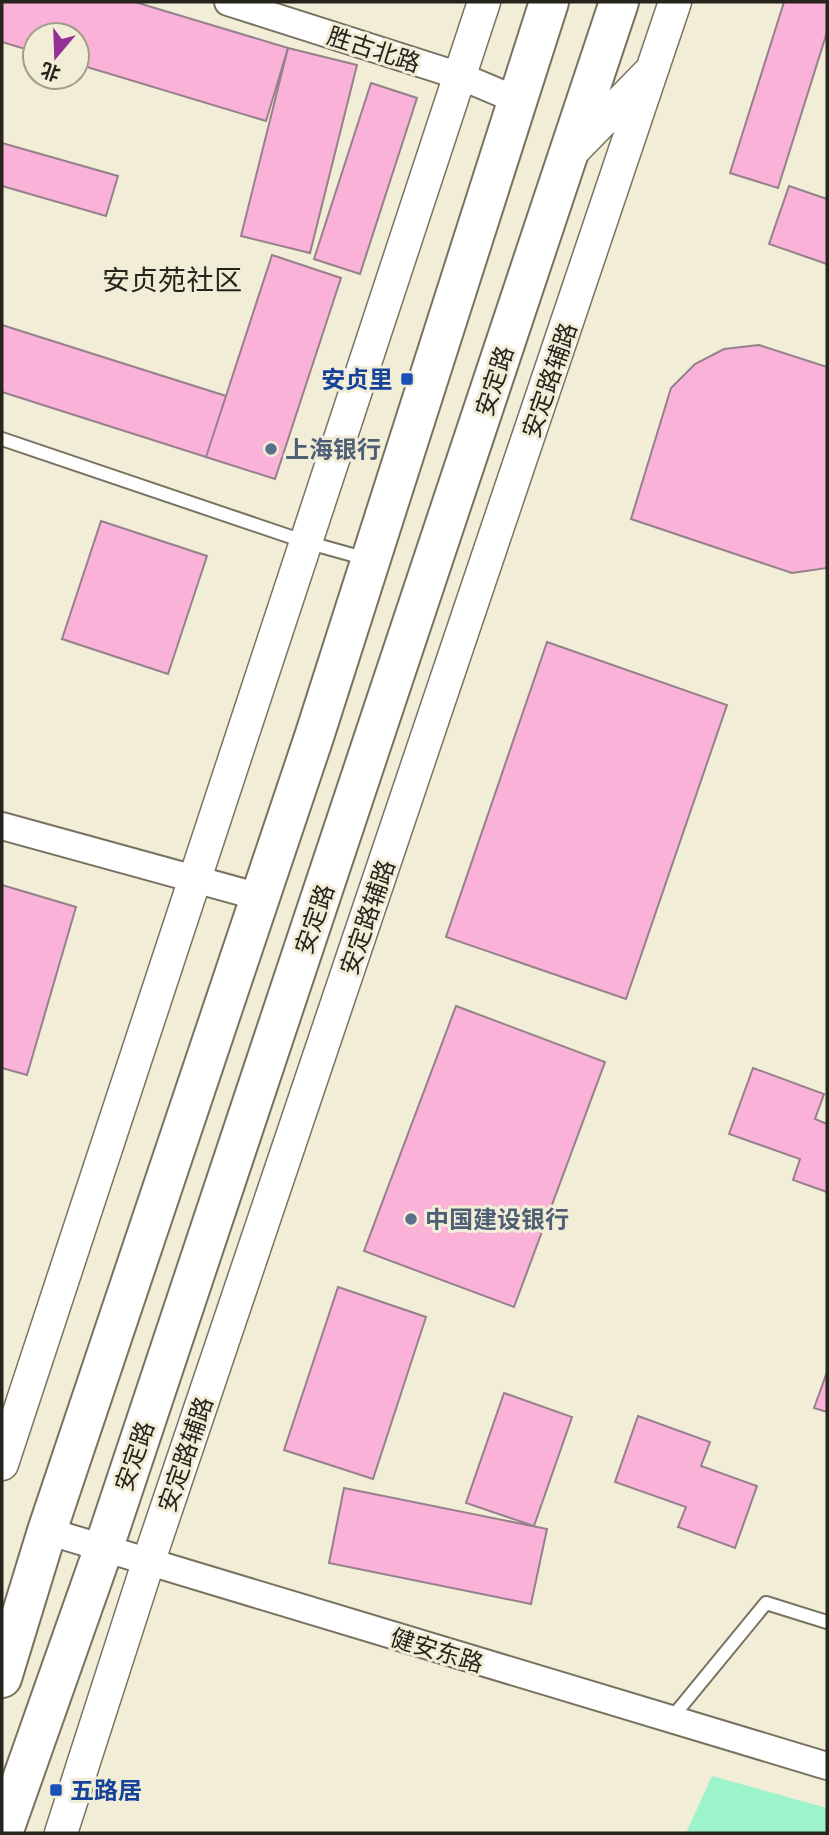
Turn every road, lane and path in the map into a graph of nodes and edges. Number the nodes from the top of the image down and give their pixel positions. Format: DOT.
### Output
graph roads {
  1 [pos="228,2"];
  2 [pos="484,2"];
  3 [pos="549,2"];
  4 [pos="619,2"];
  5 [pos="675,2"];
  6 [pos="655,66"];
  7 [pos="460,76"];
  8 [pos="517,100"];
  9 [pos="570,153"];
  10 [pos="2,439"];
  11 [pos="306,542"];
  12 [pos="371,560"];
  13 [pos="2,826"];
  14 [pos="194,880"];
  15 [pos="260,897"];
  16 [pos="2,1464"];
  17 [pos="47,1531"];
  18 [pos="103,1550"];
  19 [pos="148,1563"];
  20 [pos="827,1622"];
  21 [pos="2,1678"];
  22 [pos="670,1720"];
  23 [pos="827,1766"];
  24 [pos="3,1833"];
  25 [pos="61,1833"];
  1 -- 7 [label="street, 胜古北路"];
  2 -- 7 [label="street"];
  3 -- 8 [label="main road"];
  4 -- 9 [label="main road, 安定路"];
  5 -- 6 [label="street, 安定路辅路"];
  6 -- 9 [label="street"];
  6 -- 19 [label="street, 安定路辅路"];
  7 -- 8 [label="street, 胜古北路"];
  7 -- 11 [label="street"];
  8 -- 12 [label="main road"];
  9 -- 18 [label="main road, 安定路"];
  10 -- 11 [label="lane"];
  11 -- 12 [label="lane"];
  11 -- 14 [label="street"];
  12 -- 15 [label="main road"];
  13 -- 14 [label="street"];
  14 -- 15 [label="street"];
  14 -- 16 [label="street"];
  15 -- 17 [label="main road"];
  17 -- 18 [label="street, 健安东路"];
  17 -- 21 [label="main road"];
  18 -- 19 [label="street, 健安东路"];
  18 -- 24 [label="main road, 安定路"];
  19 -- 22 [label="street, 健安东路"];
  19 -- 25 [label="street, 安定路辅路"];
  20 -- 22 [label="lane"];
  22 -- 23 [label="street, 健安东路"];
}
